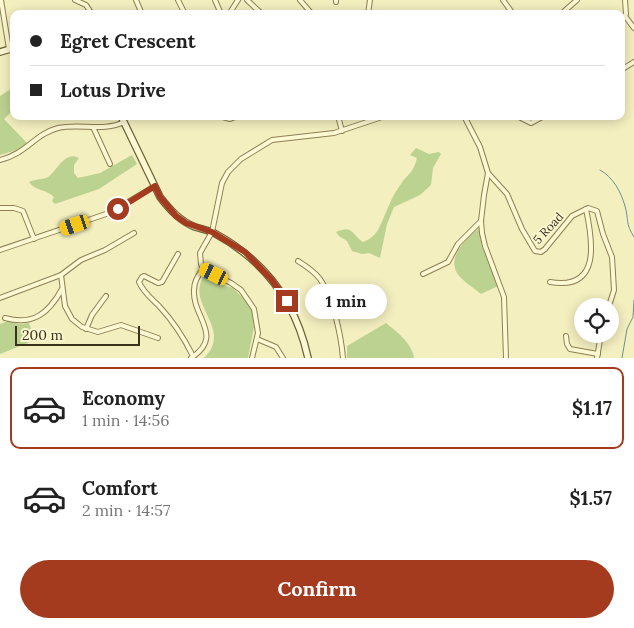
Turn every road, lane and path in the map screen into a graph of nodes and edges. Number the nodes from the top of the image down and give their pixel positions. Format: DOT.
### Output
graph roads {
  1 [pos="1,0"];
  2 [pos="75,0"];
  3 [pos="247,0"];
  4 [pos="300,0"];
  5 [pos="577,0"];
  6 [pos="624,0"];
  7 [pos="90,10"];
  8 [pos="258,10"];
  9 [pos="309,10"];
  10 [pos="566,10"];
  11 [pos="625,16"];
  12 [pos="634,28"];
  13 [pos="10,43"];
  14 [pos="121,120"];
  15 [pos="122,120"];
  16 [pos="339,120"];
  17 [pos="374,120"];
  18 [pos="466,120"];
  19 [pos="93,126"];
  20 [pos="342,131"];
  21 [pos="0,160"];
  22 [pos="110,164"];
  23 [pos="488,173"];
  24 [pos="155,186"];
  25 [pos="0,208"];
  26 [pos="586,209"];
  27 [pos="481,221"];
  28 [pos="212,232"];
  29 [pos="134,233"];
  30 [pos="34,239"];
  31 [pos="0,250"];
  32 [pos="178,254"];
  33 [pos="298,261"];
  34 [pos="203,269"];
  35 [pos="423,274"];
  36 [pos="61,276"];
  37 [pos="550,282"];
  38 [pos="63,287"];
  39 [pos="106,296"];
  40 [pos="0,298"];
  41 [pos="612,298"];
  42 [pos="6,318"];
  43 [pos="86,329"];
  44 [pos="566,336"];
  45 [pos="158,338"];
  46 [pos="258,339"];
  47 [pos="600,343"];
  48 [pos="597,356"];
  49 [pos="192,357"];
  50 [pos="252,358"];
  51 [pos="283,358"];
  52 [pos="308,358"];
  53 [pos="342,358"];
  54 [pos="506,358"];
  1 -- 13 [label="street"];
  2 -- 7 [label="street"];
  3 -- 8 [label="street"];
  4 -- 9 [label="street"];
  5 -- 10 [label="street"];
  6 -- 11 [label="street"];
  11 -- 12 [label="street"];
  14 -- 19 [label="street"];
  15 -- 24 [label="street"];
  16 -- 20 [label="street"];
  17 -- 20 [label="street"];
  18 -- 23 [label="street, 5 Road"];
  19 -- 21 [label="street"];
  19 -- 22 [label="street"];
  20 -- 28 [label="street"];
  23 -- 26 [label="street, 5 Road"];
  23 -- 27 [label="street"];
  24 -- 28 [label="street"];
  24 -- 30 [label="street"];
  25 -- 30 [label="street"];
  26 -- 37 [label="street"];
  26 -- 41 [label="street"];
  27 -- 35 [label="street"];
  27 -- 54 [label="street"];
  28 -- 34 [label="street"];
  28 -- 52 [label="street"];
  29 -- 36 [label="street"];
  30 -- 31 [label="street"];
  32 -- 49 [label="street"];
  33 -- 53 [label="street"];
  34 -- 46 [label="street"];
  34 -- 49 [label="street"];
  36 -- 38 [label="street"];
  36 -- 40 [label="street"];
  38 -- 42 [label="street"];
  38 -- 43 [label="street"];
  39 -- 43 [label="street"];
  43 -- 45 [label="street"];
  44 -- 48 [label="street"];
  46 -- 50 [label="street"];
  46 -- 51 [label="street"];
  47 -- 48 [label="street"];
}
